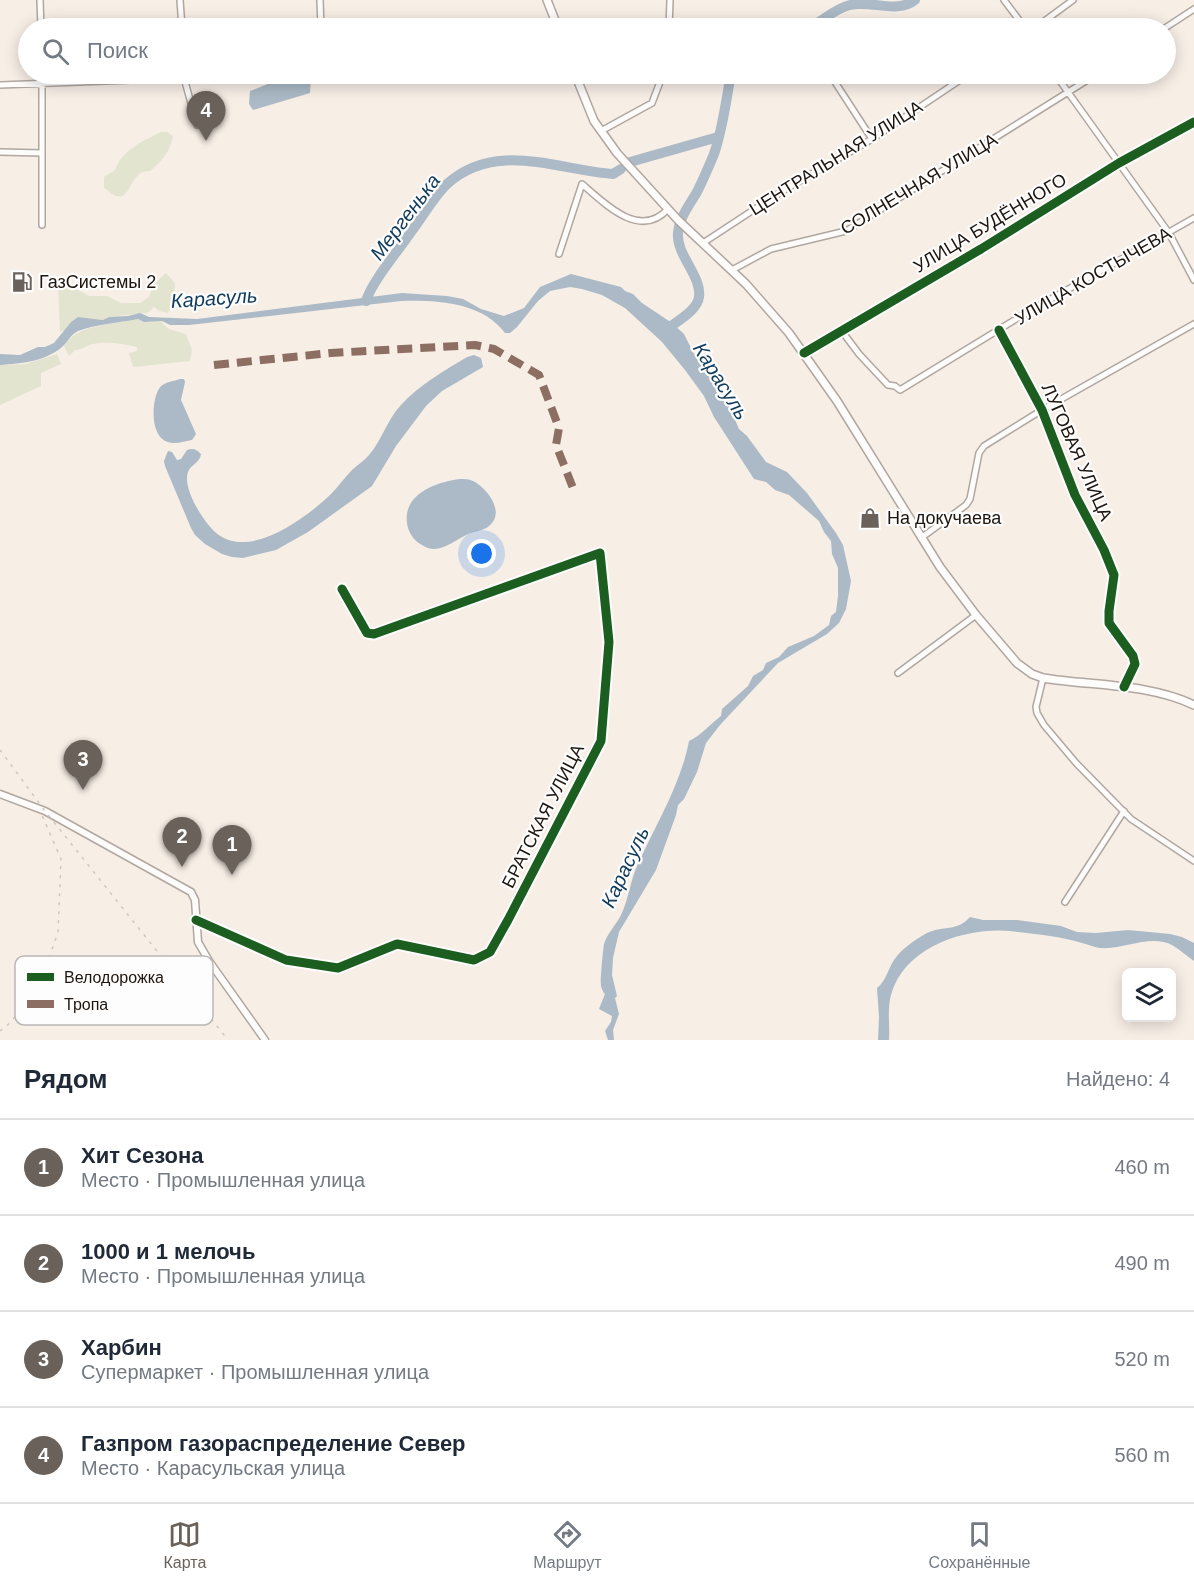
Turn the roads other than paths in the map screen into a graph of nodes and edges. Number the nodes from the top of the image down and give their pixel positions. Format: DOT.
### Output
graph roads {
  1 [pos="40,0"];
  2 [pos="180,0"];
  3 [pos="320,0"];
  4 [pos="670,0"];
  5 [pos="1005,0"];
  6 [pos="1073,0"];
  7 [pos="547,1"];
  8 [pos="1194,9"];
  9 [pos="41,18"];
  10 [pos="181,18"];
  11 [pos="321,18"];
  12 [pos="554,18"];
  13 [pos="669,18"];
  14 [pos="1018,18"];
  15 [pos="1049,18"];
  16 [pos="1176,21"];
  17 [pos="21,84"];
  18 [pos="42,84"];
  19 [pos="186,84"];
  20 [pos="579,84"];
  21 [pos="659,84"];
  22 [pos="836,84"];
  23 [pos="954,84"];
  24 [pos="1063,84"];
  25 [pos="1081,84"];
  26 [pos="0,85"];
  27 [pos="1069,92"];
  28 [pos="1194,122"];
  29 [pos="197,125"];
  30 [pos="601,131"];
  31 [pos="872,139"];
  32 [pos="0,152"];
  33 [pos="42,153"];
  34 [pos="1119,163"];
  35 [pos="668,209"];
  36 [pos="1194,218"];
  37 [pos="42,225"];
  38 [pos="1169,232"];
  39 [pos="703,243"];
  40 [pos="559,254"];
  41 [pos="732,270"];
  42 [pos="1194,280"];
  43 [pos="1194,324"];
  44 [pos="841,330"];
  45 [pos="999,330"];
  46 [pos="804,353"];
  47 [pos="1042,410"];
  48 [pos="921,538"];
  49 [pos="342,589"];
  50 [pos="976,615"];
  51 [pos="898,673"];
  52 [pos="1042,678"];
  53 [pos="1124,687"];
  54 [pos="1194,705"];
  55 [pos="0,794"];
  56 [pos="1124,811"];
  57 [pos="1194,861"];
  58 [pos="1065,902"];
  59 [pos="196,920"];
  60 [pos="206,956"];
  61 [pos="213,968"];
  62 [pos="265,1040"];
  1 -- 9 [label="street"];
  2 -- 10 [label="street"];
  3 -- 11 [label="street"];
  4 -- 13 [label="street"];
  5 -- 14 [label="street"];
  6 -- 15 [label="street"];
  7 -- 12 [label="main road"];
  8 -- 16 [label="street"];
  17 -- 26 [label="street"];
  18 -- 33 [label="street"];
  19 -- 29 [label="street"];
  20 -- 30 [label="main road"];
  21 -- 30 [label="street"];
  22 -- 31 [label="street"];
  23 -- 31 [label="street, ЦЕНТРАЛЬНАЯ УЛИЦА"];
  24 -- 27 [label="street"];
  25 -- 27 [label="street, СОЛНЕЧНАЯ УЛИЦА"];
  27 -- 34 [label="street"];
  27 -- 41 [label="street, СОЛНЕЧНАЯ УЛИЦА"];
  28 -- 34 [label="street, УЛИЦА БУДЁННОГО"];
  30 -- 35 [label="main road"];
  31 -- 39 [label="street, ЦЕНТРАЛЬНАЯ УЛИЦА"];
  32 -- 33 [label="street"];
  33 -- 37 [label="street"];
  34 -- 38 [label="street"];
  34 -- 44 [label="street, УЛИЦА БУДЁННОГО"];
  35 -- 39 [label="main road"];
  35 -- 40 [label="street"];
  36 -- 38 [label="street, УЛИЦА КОСТЫЧЕВА"];
  38 -- 42 [label="street"];
  38 -- 45 [label="street, УЛИЦА КОСТЫЧЕВА"];
  39 -- 41 [label="main road"];
  41 -- 46 [label="main road"];
  43 -- 47 [label="street"];
  44 -- 45 [label="street, УЛИЦА КОСТЫЧЕВА"];
  44 -- 46 [label="street, УЛИЦА БУДЁННОГО"];
  45 -- 47 [label="street, ЛУГОВАЯ УЛИЦА"];
  46 -- 48 [label="main road"];
  47 -- 48 [label="street"];
  47 -- 53 [label="street, ЛУГОВАЯ УЛИЦА"];
  48 -- 50 [label="main road"];
  49 -- 59 [label="street, БРАТСКАЯ УЛИЦА"];
  50 -- 51 [label="street"];
  50 -- 52 [label="main road"];
  52 -- 53 [label="main road"];
  52 -- 56 [label="street"];
  53 -- 54 [label="main road"];
  55 -- 59 [label="street"];
  56 -- 57 [label="street"];
  56 -- 58 [label="street"];
  59 -- 60 [label="street"];
  61 -- 62 [label="street"];
}
